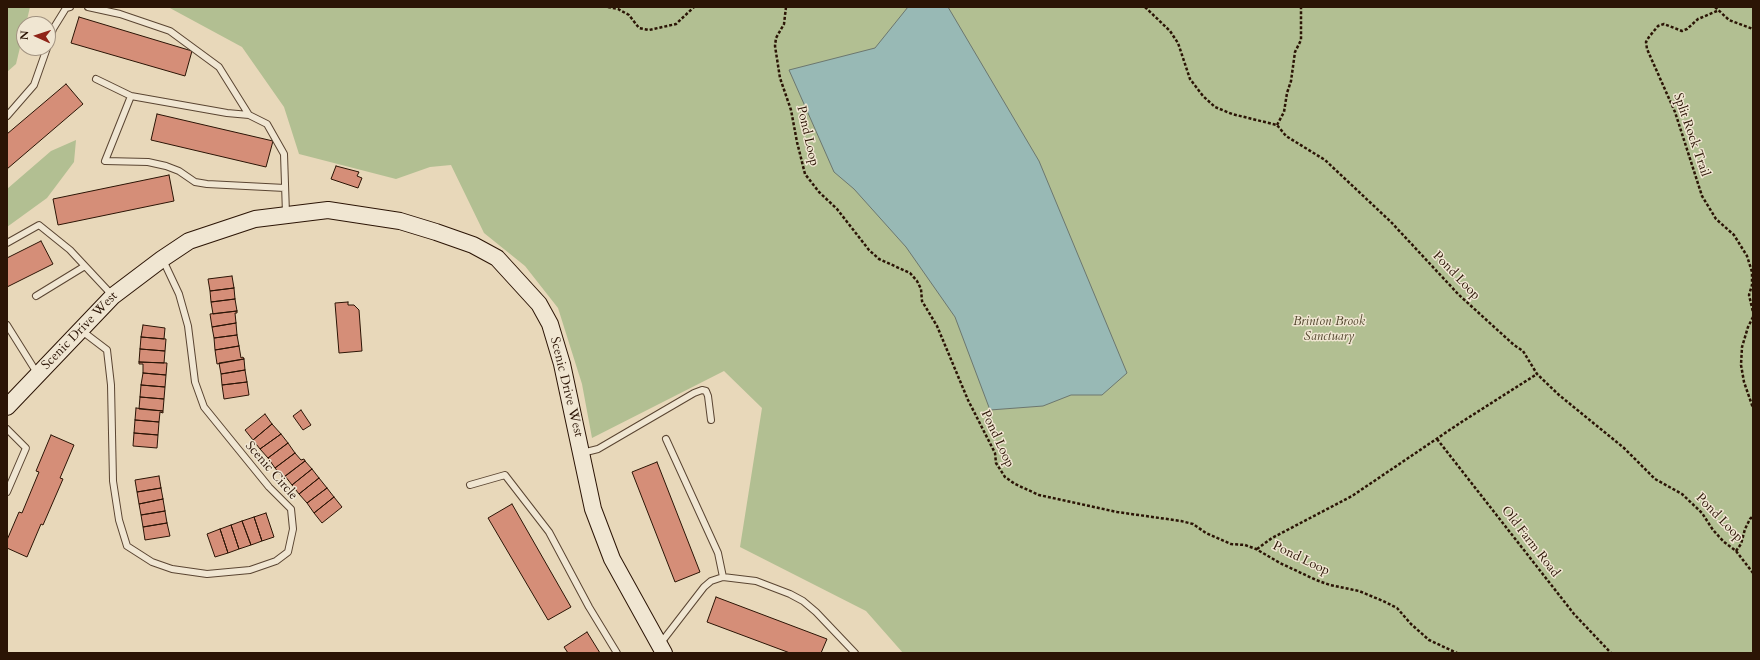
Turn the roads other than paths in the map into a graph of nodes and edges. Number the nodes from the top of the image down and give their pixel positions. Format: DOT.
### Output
graph roads {
  1 [pos="70,7"];
  2 [pos="88,7"];
  3 [pos="56,24"];
  4 [pos="44,56"];
  5 [pos="96,79"];
  6 [pos="132,96"];
  7 [pos="249,115"];
  8 [pos="7,116"];
  9 [pos="285,188"];
  10 [pos="286,214"];
  11 [pos="7,243"];
  12 [pos="162,259"];
  13 [pos="85,266"];
  14 [pos="36,296"];
  15 [pos="113,296"];
  16 [pos="7,325"];
  17 [pos="80,330"];
  18 [pos="38,375"];
  19 [pos="7,407"];
  20 [pos="711,420"];
  21 [pos="7,429"];
  22 [pos="666,439"];
  23 [pos="582,453"];
  24 [pos="470,485"];
  25 [pos="7,492"];
  26 [pos="723,577"];
  27 [pos="661,649"];
  28 [pos="617,653"];
  29 [pos="854,653"];
  1 -- 3 [label="lane"];
  2 -- 7 [label="lane"];
  4 -- 8 [label="lane"];
  5 -- 6 [label="lane"];
  6 -- 7 [label="lane"];
  6 -- 9 [label="lane"];
  7 -- 9 [label="lane"];
  9 -- 10 [label="lane"];
  10 -- 12 [label="street, Scenic Drive West"];
  10 -- 23 [label="street, Scenic Drive West"];
  11 -- 13 [label="lane"];
  12 -- 15 [label="street, Scenic Drive West"];
  12 -- 17 [label="lane, Scenic Circle"];
  13 -- 14 [label="lane"];
  13 -- 15 [label="lane"];
  15 -- 17 [label="street, Scenic Drive West"];
  16 -- 18 [label="lane"];
  17 -- 18 [label="street, Scenic Drive West"];
  18 -- 19 [label="street, Scenic Drive West"];
  20 -- 23 [label="lane"];
  21 -- 25 [label="lane"];
  22 -- 26 [label="lane"];
  23 -- 27 [label="street, Scenic Drive West"];
  24 -- 28 [label="lane"];
  26 -- 27 [label="lane"];
  26 -- 29 [label="lane"];
}
